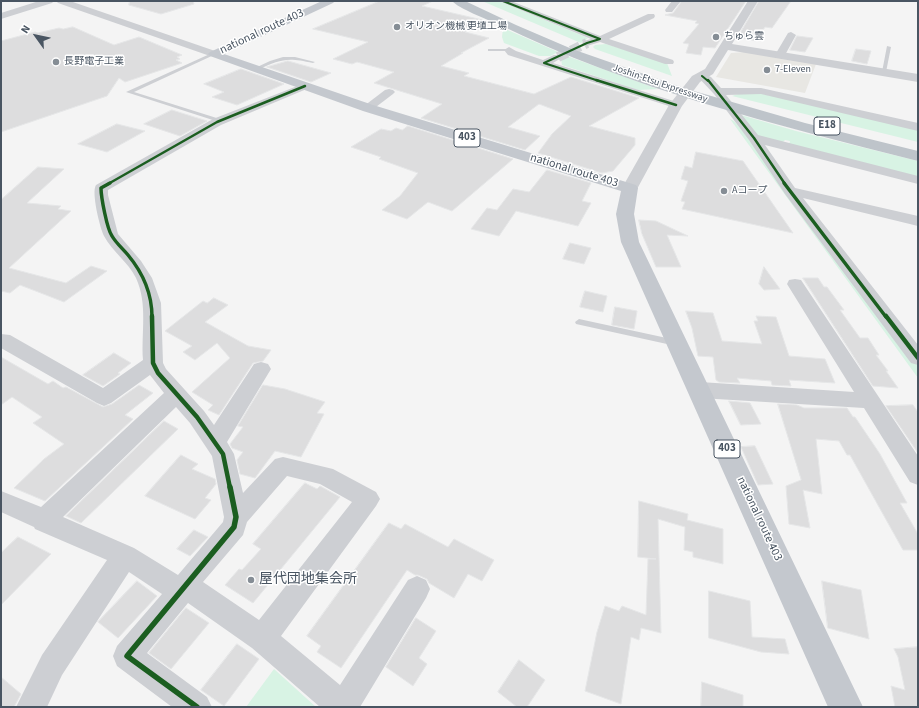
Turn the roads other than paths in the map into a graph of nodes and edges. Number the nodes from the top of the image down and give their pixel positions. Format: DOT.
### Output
graph roads {
  1 [pos="49,1"];
  2 [pos="61,1"];
  3 [pos="330,1"];
  4 [pos="457,1"];
  5 [pos="471,1"];
  6 [pos="503,1"];
  7 [pos="677,1"];
  8 [pos="753,1"];
  9 [pos="528,3"];
  10 [pos="517,7"];
  11 [pos="669,10"];
  12 [pos="1,16"];
  13 [pos="651,16"];
  14 [pos="791,35"];
  15 [pos="600,39"];
  16 [pos="587,43"];
  17 [pos="726,46"];
  18 [pos="889,47"];
  19 [pos="490,50"];
  20 [pos="509,50"];
  21 [pos="214,54"];
  22 [pos="780,55"];
  23 [pos="558,57"];
  24 [pos="313,62"];
  25 [pos="669,62"];
  26 [pos="544,63"];
  27 [pos="255,69"];
  28 [pos="884,72"];
  29 [pos="702,76"];
  30 [pos="918,78"];
  31 [pos="666,84"];
  32 [pos="305,86"];
  33 [pos="389,92"];
  34 [pos="718,92"];
  35 [pos="676,105"];
  36 [pos="740,107"];
  37 [pos="368,108"];
  38 [pos="220,121"];
  39 [pos="918,127"];
  40 [pos="754,138"];
  41 [pos="918,147"];
  42 [pos="918,156"];
  43 [pos="918,180"];
  44 [pos="630,188"];
  45 [pos="790,191"];
  46 [pos="918,221"];
  47 [pos="795,284"];
  48 [pos="579,322"];
  49 [pos="1,342"];
  50 [pos="678,343"];
  51 [pos="918,358"];
  52 [pos="153,363"];
  53 [pos="261,369"];
  54 [pos="700,390"];
  55 [pos="176,394"];
  56 [pos="870,401"];
  57 [pos="215,442"];
  58 [pos="918,475"];
  59 [pos="1,502"];
  60 [pos="236,517"];
  61 [pos="43,521"];
  62 [pos="125,556"];
  63 [pos="183,589"];
  64 [pos="417,590"];
  65 [pos="262,638"];
  66 [pos="31,707"];
  67 [pos="197,707"];
  68 [pos="343,707"];
  69 [pos="846,707"];
  1 -- 12 [label="street"];
  2 -- 21 [label="street"];
  3 -- 21 [label="highway, national route 403"];
  4 -- 31 [label="highway, Joshin-Etsu Expressway / E18"];
  5 -- 31 [label="highway, Joshin-Etsu Expressway / E18"];
  6 -- 10 [label="street"];
  7 -- 11 [label="street"];
  8 -- 17 [label="street"];
  9 -- 10 [label="street"];
  10 -- 15 [label="street"];
  13 -- 15 [label="street"];
  14 -- 22 [label="street"];
  15 -- 16 [label="street"];
  15 -- 25 [label="street"];
  17 -- 22 [label="street"];
  17 -- 29 [label="street"];
  18 -- 28 [label="lane"];
  19 -- 20 [label="lane"];
  20 -- 26 [label="street"];
  21 -- 27 [label="highway, national route 403 / 403"];
  21 -- 38 [label="lane"];
  22 -- 28 [label="street"];
  23 -- 26 [label="street"];
  24 -- 27 [label="lane"];
  26 -- 35 [label="street"];
  27 -- 32 [label="highway, national route 403 / 403"];
  28 -- 30 [label="street"];
  29 -- 34 [label="street"];
  29 -- 35 [label="street"];
  31 -- 36 [label="highway, Joshin-Etsu Expressway / E18"];
  32 -- 37 [label="highway, national route 403 / 403"];
  32 -- 38 [label="street"];
  33 -- 37 [label="street"];
  34 -- 39 [label="street"];
  34 -- 40 [label="street"];
  35 -- 44 [label="street"];
  36 -- 41 [label="highway, Joshin-Etsu Expressway / E18"];
  36 -- 42 [label="highway, Joshin-Etsu Expressway / E18"];
  37 -- 44 [label="highway, national route 403 / 403"];
  38 -- 52 [label="street"];
  40 -- 43 [label="street"];
  40 -- 45 [label="street"];
  44 -- 50 [label="highway, national route 403 / 403"];
  45 -- 46 [label="street"];
  45 -- 51 [label="street"];
  47 -- 56 [label="street"];
  48 -- 50 [label="lane"];
  49 -- 52 [label="street"];
  50 -- 54 [label="highway, national route 403 / 403"];
  52 -- 55 [label="street"];
  53 -- 57 [label="street"];
  54 -- 56 [label="street"];
  54 -- 69 [label="highway, national route 403 / 403"];
  55 -- 57 [label="street"];
  55 -- 61 [label="street"];
  56 -- 58 [label="street"];
  57 -- 60 [label="street"];
  59 -- 61 [label="street"];
  60 -- 63 [label="street"];
  60 -- 65 [label="street"];
  61 -- 62 [label="street"];
  62 -- 63 [label="street"];
  62 -- 66 [label="street"];
  63 -- 65 [label="street"];
  63 -- 67 [label="street"];
  64 -- 68 [label="street"];
  65 -- 68 [label="street"];
}
